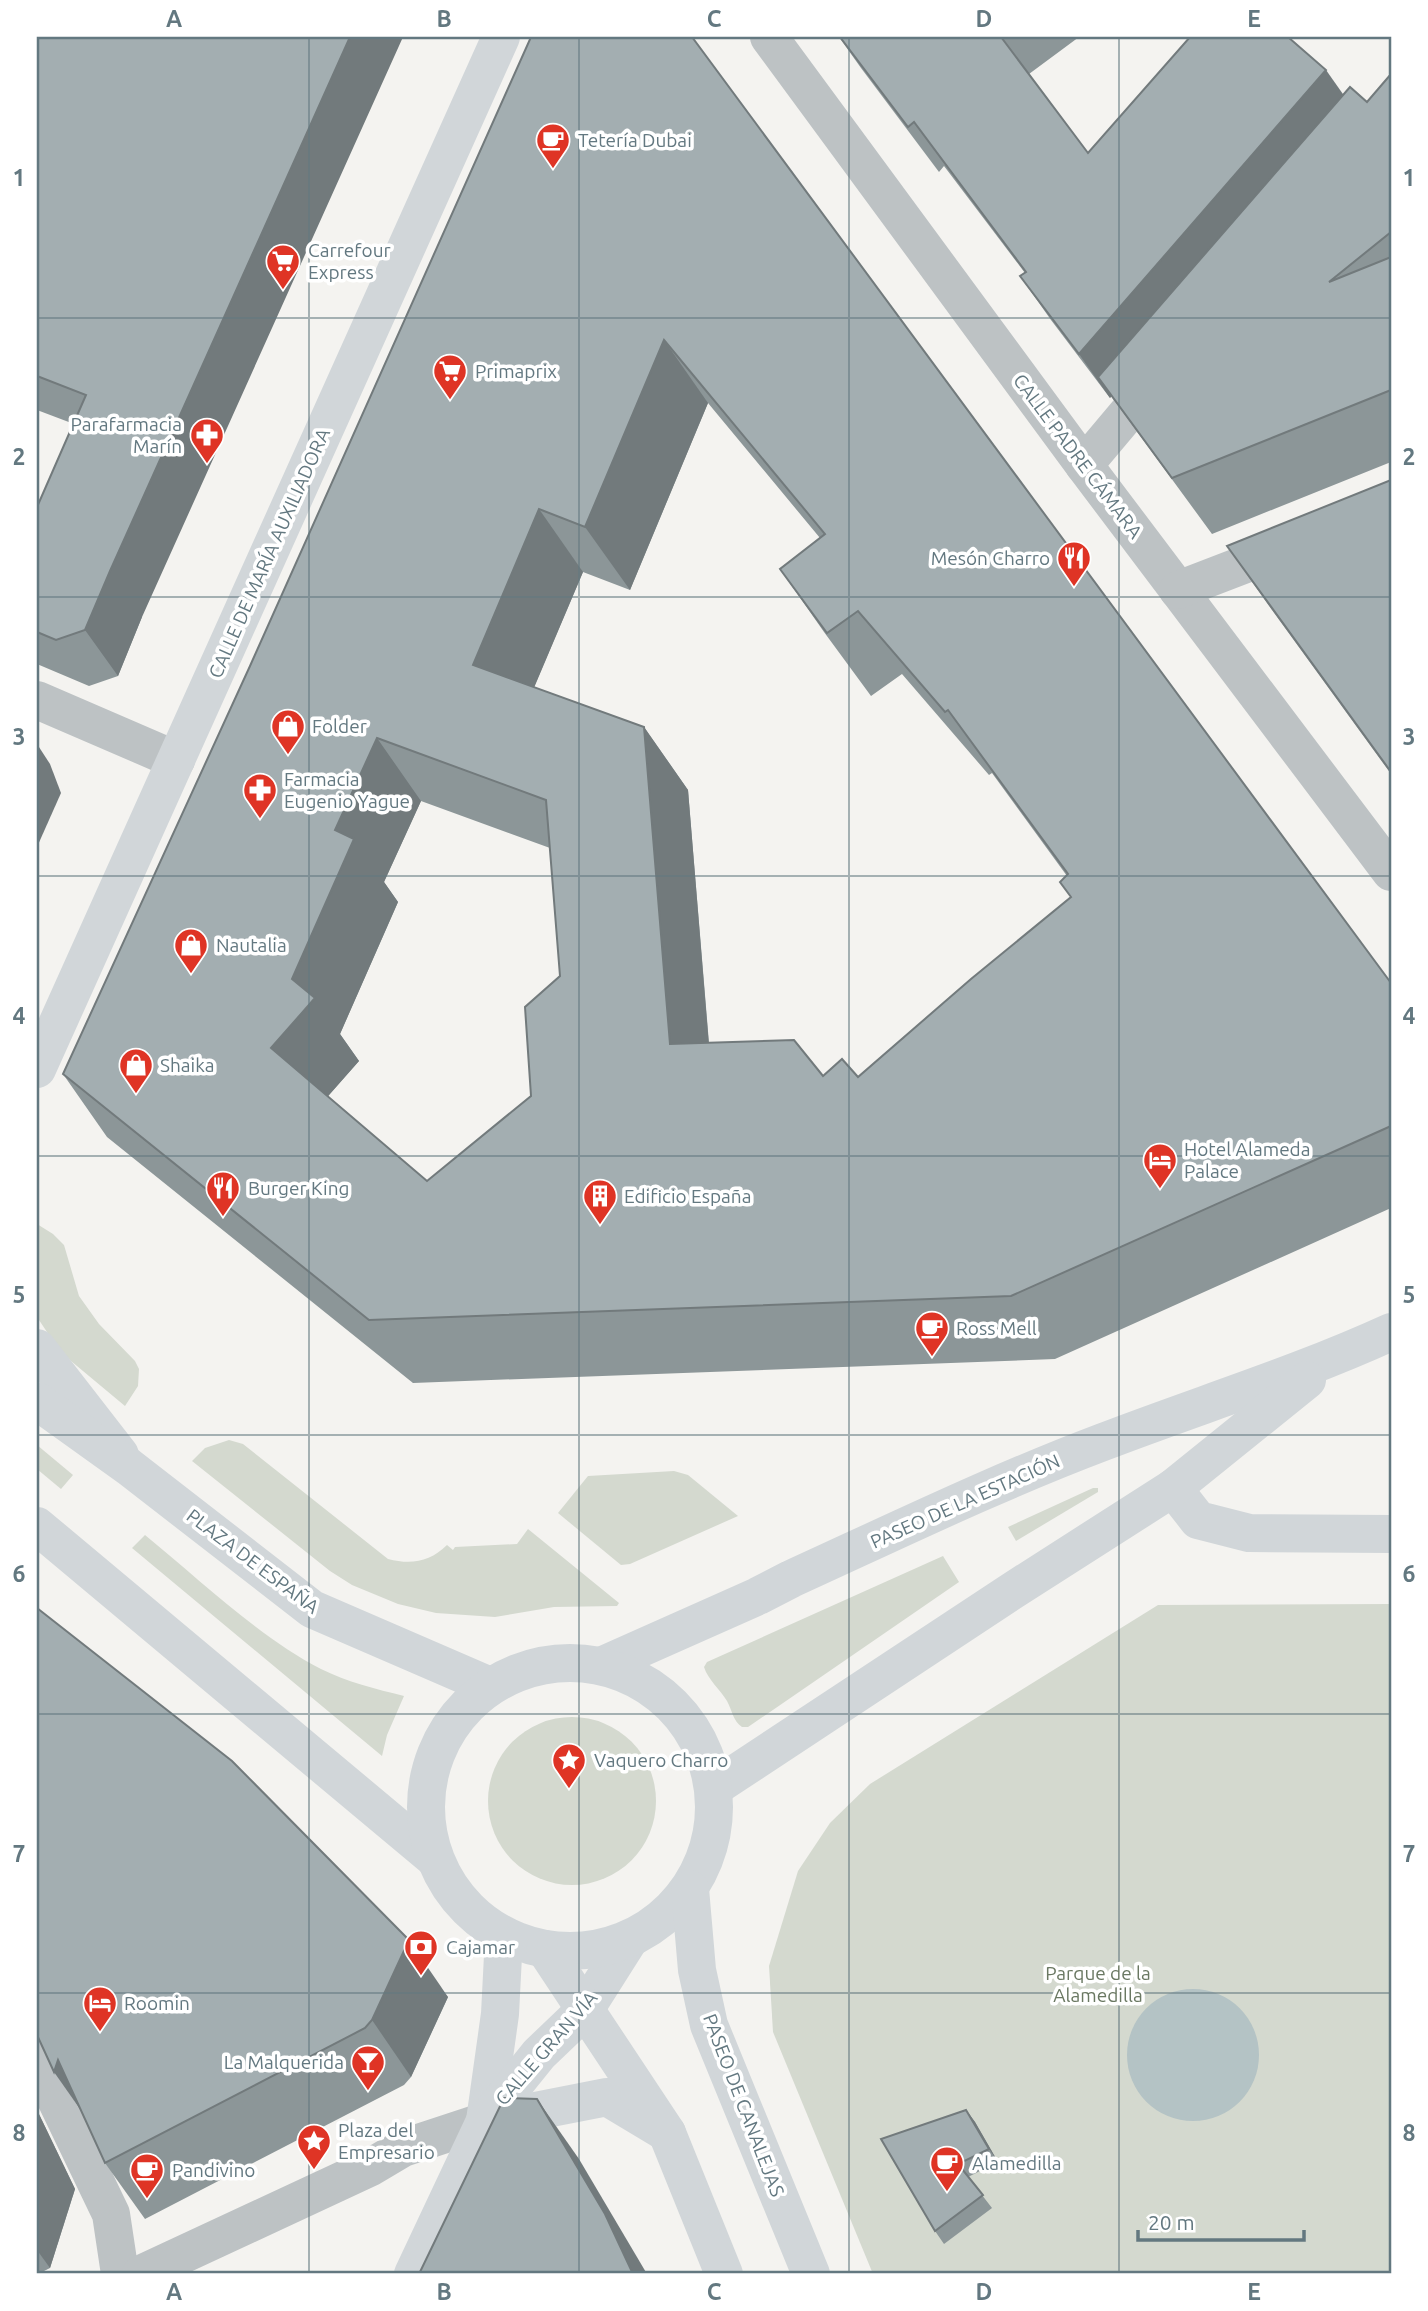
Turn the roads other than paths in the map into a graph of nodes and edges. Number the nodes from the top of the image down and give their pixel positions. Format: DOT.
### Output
graph roads {
  1 [pos="501,37"];
  2 [pos="769,37"];
  3 [pos="1181,350"];
  4 [pos="1084,465"];
  5 [pos="1317,536"];
  6 [pos="1178,590"];
  7 [pos="37,701"];
  8 [pos="176,760"];
  9 [pos="1391,872"];
  10 [pos="37,1069"];
  11 [pos="1391,1332"];
  12 [pos="37,1348"];
  13 [pos="1335,1357"];
  14 [pos="37,1401"];
  15 [pos="1200,1408"];
  16 [pos="130,1467"];
  17 [pos="1173,1488"];
  18 [pos="37,1526"];
  19 [pos="1391,1534"];
  20 [pos="603,1665"];
  21 [pos="490,1686"];
  22 [pos="715,1787"];
  23 [pos="434,1858"];
  24 [pos="691,1889"];
  25 [pos="504,1936"];
  26 [pos="629,1940"];
  27 [pos="545,1949"];
  28 [pos="584,2011"];
  29 [pos="37,2060"];
  30 [pos="485,2121"];
  31 [pos="667,2133"];
  32 [pos="120,2274"];
  33 [pos="141,2274"];
  34 [pos="413,2274"];
  35 [pos="724,2274"];
  36 [pos="811,2274"];
  1 -- 8 [label="main road, CALLE DE MARÍA AUXILIADORA"];
  2 -- 4 [label="street, CALLE PADRE CÁMARA"];
  3 -- 4 [label="street"];
  4 -- 6 [label="street, CALLE PADRE CÁMARA"];
  5 -- 6 [label="street"];
  6 -- 9 [label="street, CALLE PADRE CÁMARA"];
  7 -- 8 [label="street"];
  8 -- 10 [label="main road, CALLE DE MARÍA AUXILIADORA"];
  11 -- 13 [label="main road, PASEO DE LA ESTACIÓN"];
  12 -- 16 [label="main road"];
  13 -- 15 [label="main road, PASEO DE LA ESTACIÓN"];
  13 -- 17 [label="main road, PASEO DE LA ESTACIÓN"];
  14 -- 16 [label="main road, PLAZA DE ESPAÑA"];
  15 -- 17 [label="main road"];
  15 -- 20 [label="main road, PASEO DE LA ESTACIÓN"];
  16 -- 21 [label="main road, PLAZA DE ESPAÑA"];
  17 -- 19 [label="main road"];
  17 -- 22 [label="main road, PASEO DE LA ESTACIÓN"];
  18 -- 23 [label="main road"];
  20 -- 21 [label="main road"];
  20 -- 22 [label="main road"];
  21 -- 23 [label="main road"];
  22 -- 24 [label="main road"];
  23 -- 25 [label="main road"];
  24 -- 26 [label="main road"];
  24 -- 36 [label="main road, PASEO DE CANALEJAS"];
  25 -- 27 [label="main road"];
  25 -- 30 [label="main road, CALLE GRAN VÍA"];
  26 -- 27 [label="main road"];
  26 -- 28 [label="main road, CALLE GRAN VÍA"];
  27 -- 28 [label="main road"];
  28 -- 30 [label="main road, CALLE GRAN VÍA"];
  28 -- 31 [label="main road"];
  29 -- 32 [label="street"];
  30 -- 31 [label="main road, CALLE GRAN VÍA"];
  30 -- 33 [label="street"];
  30 -- 34 [label="main road, CALLE GRAN VÍA"];
  31 -- 35 [label="main road"];
}
